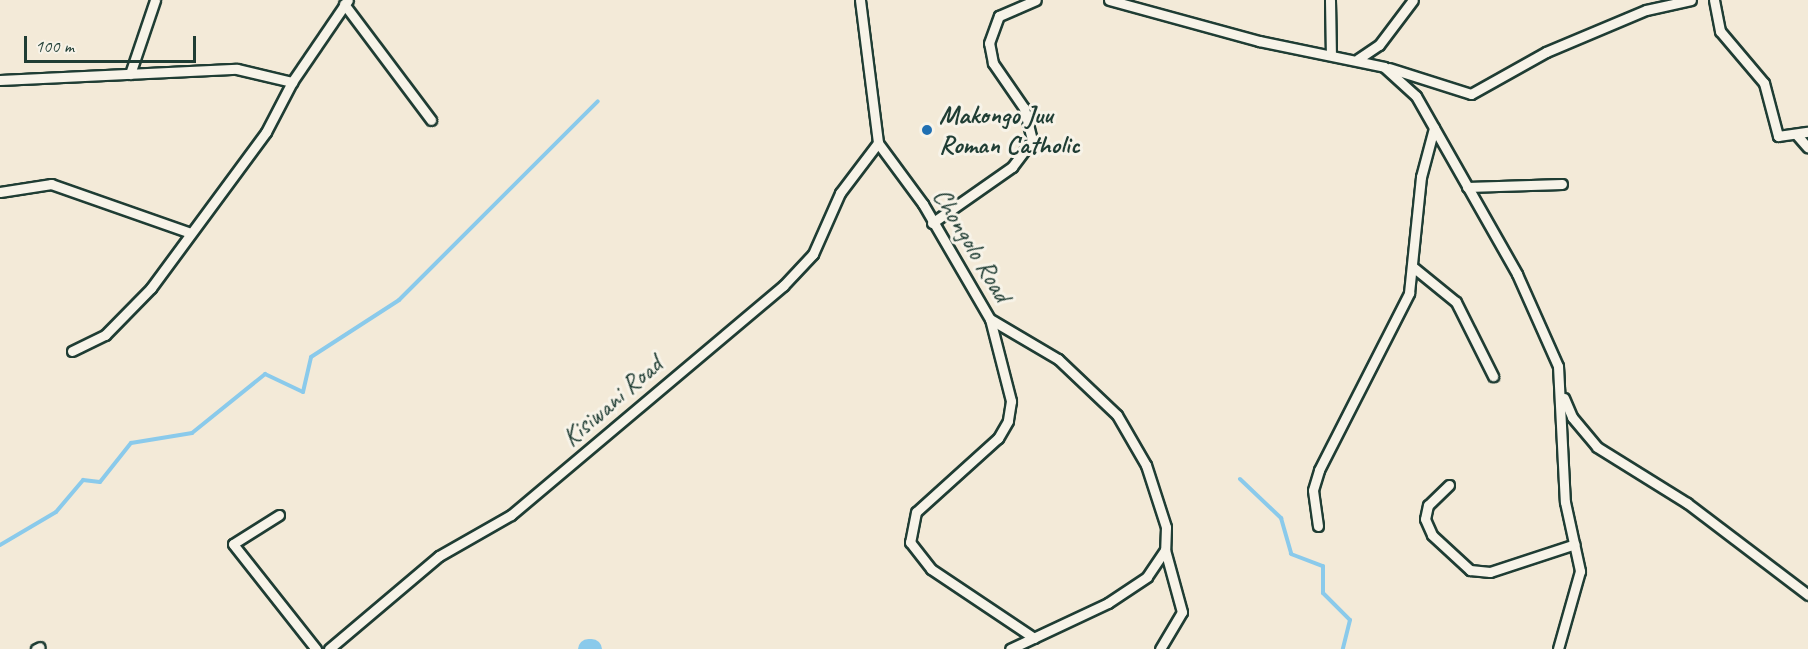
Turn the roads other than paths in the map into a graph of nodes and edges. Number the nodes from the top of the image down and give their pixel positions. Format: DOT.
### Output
graph roads {
  1 [pos="155,0"];
  2 [pos="860,0"];
  3 [pos="1035,0"];
  4 [pos="1109,0"];
  5 [pos="1330,0"];
  6 [pos="1413,0"];
  7 [pos="1691,0"];
  8 [pos="1714,0"];
  9 [pos="346,2"];
  10 [pos="1331,55"];
  11 [pos="1358,59"];
  12 [pos="1384,67"];
  13 [pos="130,74"];
  14 [pos="0,80"];
  15 [pos="292,82"];
  16 [pos="431,120"];
  17 [pos="1434,129"];
  18 [pos="1808,132"];
  19 [pos="1796,134"];
  20 [pos="878,143"];
  21 [pos="1808,148"];
  22 [pos="1562,184"];
  23 [pos="1467,187"];
  24 [pos="0,192"];
  25 [pos="932,223"];
  26 [pos="188,232"];
  27 [pos="1413,267"];
  28 [pos="990,319"];
  29 [pos="72,351"];
  30 [pos="1494,376"];
  31 [pos="1562,393"];
  32 [pos="1449,485"];
  33 [pos="279,515"];
  34 [pos="1318,526"];
  35 [pos="1575,544"];
  36 [pos="1165,550"];
  37 [pos="1808,595"];
  38 [pos="1034,638"];
  39 [pos="316,649"];
  40 [pos="329,649"];
  41 [pos="1010,649"];
  42 [pos="1161,649"];
  43 [pos="1558,649"];
  1 -- 13 [label="street"];
  2 -- 20 [label="street"];
  3 -- 25 [label="street"];
  4 -- 10 [label="street"];
  5 -- 10 [label="street"];
  6 -- 11 [label="street"];
  7 -- 12 [label="street"];
  8 -- 19 [label="street"];
  9 -- 15 [label="street"];
  9 -- 16 [label="street"];
  10 -- 11 [label="street"];
  11 -- 12 [label="street"];
  12 -- 17 [label="street"];
  13 -- 14 [label="street"];
  13 -- 15 [label="street"];
  15 -- 26 [label="street"];
  17 -- 23 [label="street"];
  17 -- 27 [label="street"];
  18 -- 19 [label="street"];
  19 -- 21 [label="street"];
  20 -- 25 [label="street, Chongolo Road"];
  20 -- 40 [label="street, Kisiwani Road"];
  22 -- 23 [label="street"];
  23 -- 31 [label="street"];
  24 -- 26 [label="street"];
  25 -- 28 [label="street, Chongolo Road"];
  26 -- 29 [label="street"];
  27 -- 30 [label="street"];
  27 -- 34 [label="street"];
  28 -- 36 [label="street, Chongolo Road"];
  28 -- 38 [label="street"];
  31 -- 35 [label="street"];
  31 -- 37 [label="street"];
  32 -- 35 [label="street"];
  33 -- 39 [label="street"];
  35 -- 43 [label="street"];
  36 -- 38 [label="street"];
  36 -- 42 [label="street, Chongolo Road"];
  38 -- 41 [label="street"];
}
